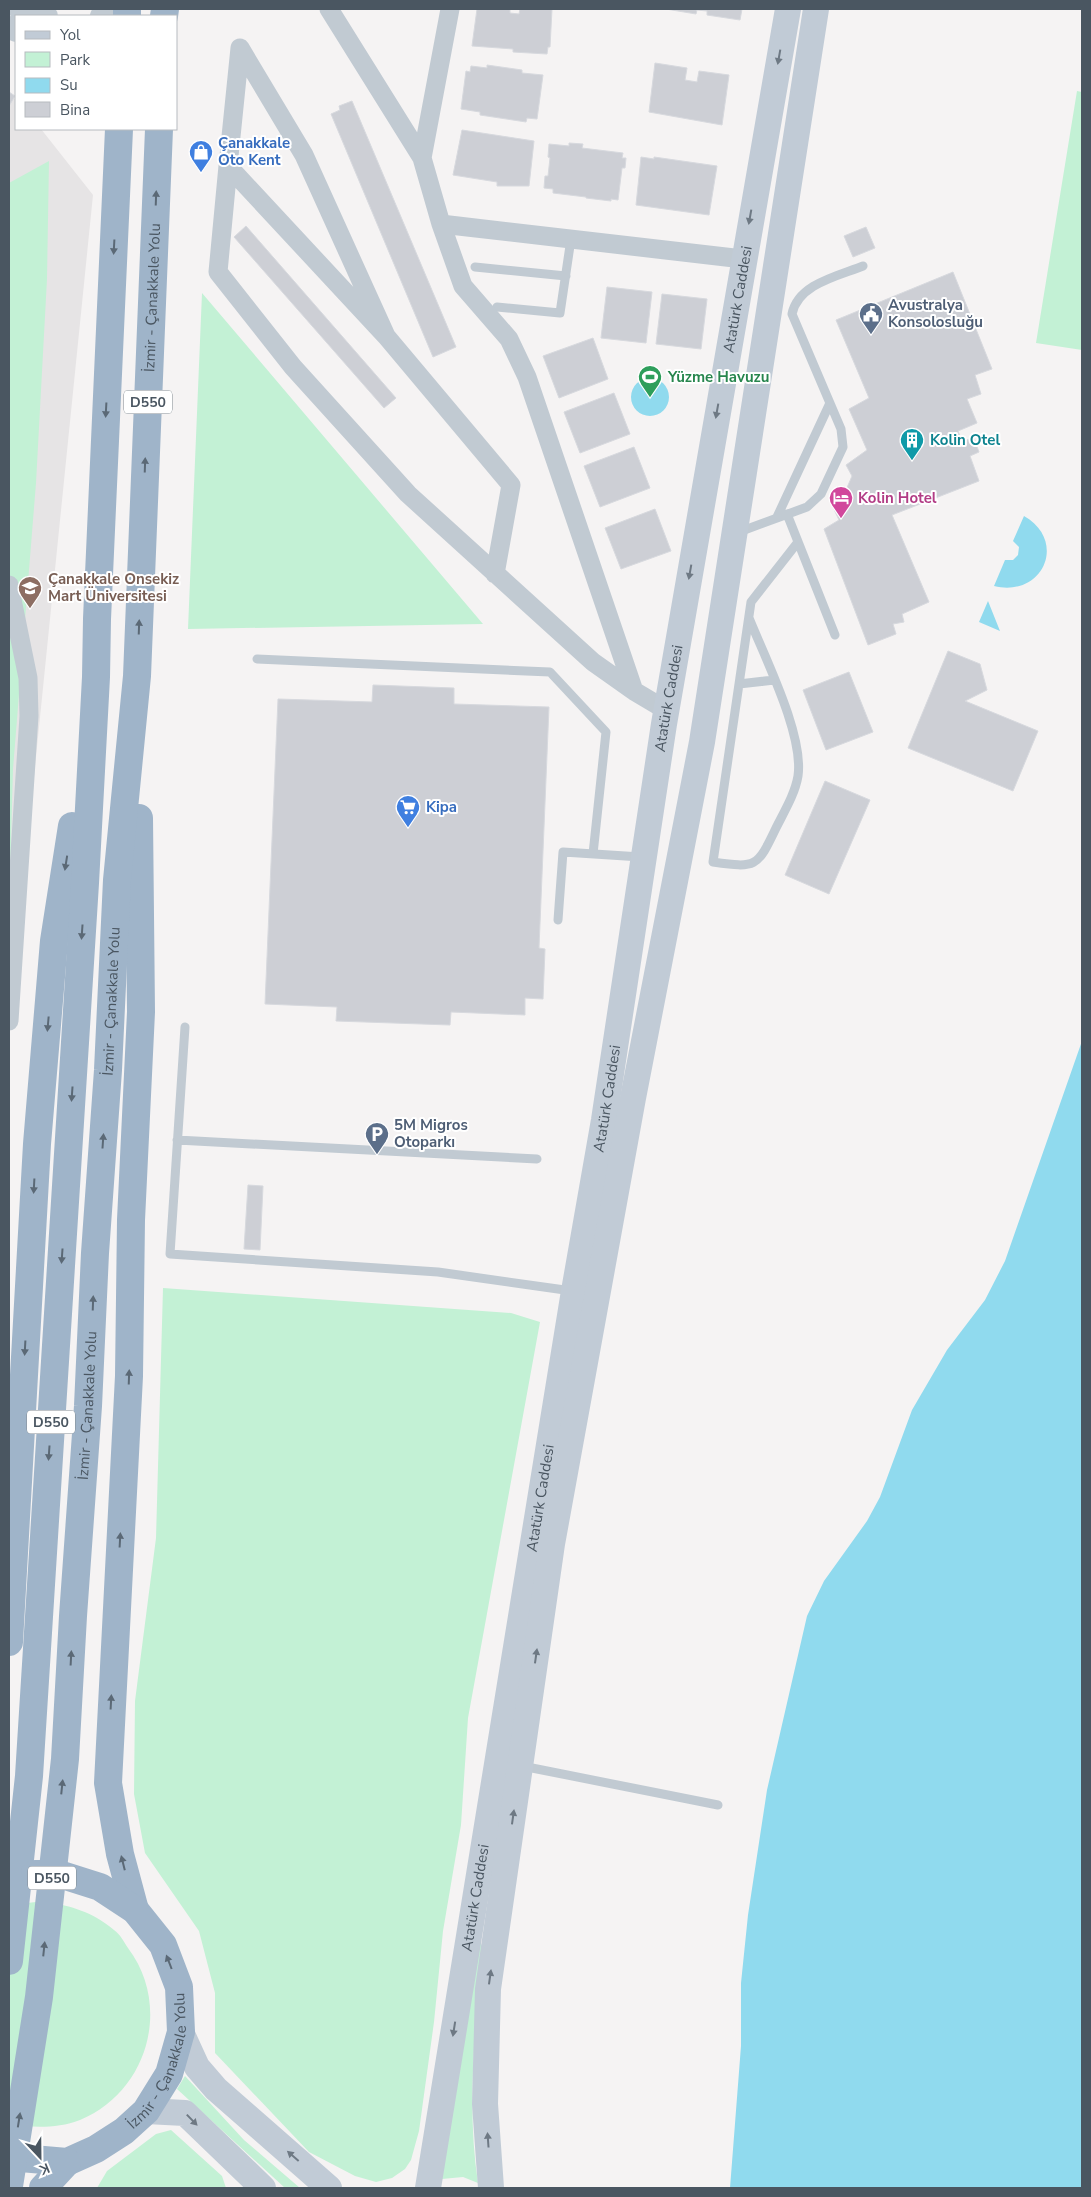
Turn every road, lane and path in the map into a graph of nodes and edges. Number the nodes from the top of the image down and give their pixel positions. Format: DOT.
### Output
graph roads {
  1 [pos="19,9"];
  2 [pos="121,9"];
  3 [pos="329,9"];
  4 [pos="450,9"];
  5 [pos="788,9"];
  6 [pos="816,9"];
  7 [pos="40,15"];
  8 [pos="104,15"];
  9 [pos="119,130"];
  10 [pos="159,130"];
  11 [pos="422,158"];
  12 [pos="228,166"];
  13 [pos="440,224"];
  14 [pos="570,239"];
  15 [pos="743,259"];
  16 [pos="863,266"];
  17 [pos="475,268"];
  18 [pos="566,276"];
  19 [pos="497,307"];
  20 [pos="386,336"];
  21 [pos="830,403"];
  22 [pos="786,514"];
  23 [pos="777,517"];
  24 [pos="696,532"];
  25 [pos="734,534"];
  26 [pos="798,542"];
  27 [pos="495,574"];
  28 [pos="9,585"];
  29 [pos="748,618"];
  30 [pos="835,635"];
  31 [pos="257,659"];
  32 [pos="137,676"];
  33 [pos="96,677"];
  34 [pos="774,680"];
  35 [pos="739,684"];
  36 [pos="634,691"];
  37 [pos="666,710"];
  38 [pos="706,713"];
  39 [pos="593,854"];
  40 [pos="644,858"];
  41 [pos="558,920"];
  42 [pos="9,1021"];
  43 [pos="184,1027"];
  44 [pos="177,1140"];
  45 [pos="537,1159"];
  46 [pos="586,1293"];
  47 [pos="9,1642"];
  48 [pos="520,1766"];
  49 [pos="718,1805"];
  50 [pos="9,1877"];
  51 [pos="135,1910"];
  52 [pos="9,1961"];
  53 [pos="181,2032"];
  54 [pos="146,2111"];
  55 [pos="9,2157"];
  56 [pos="67,2162"];
  57 [pos="241,2176"];
  58 [pos="9,2186"];
  59 [pos="43,2188"];
  60 [pos="262,2188"];
  61 [pos="329,2188"];
  62 [pos="428,2188"];
  63 [pos="491,2188"];
  1 -- 7 [label="street"];
  2 -- 8 [label="street"];
  3 -- 11 [label="street"];
  4 -- 11 [label="street"];
  5 -- 15 [label="main road, Atatürk Caddesi, one-way"];
  6 -- 25 [label="main road, Atatürk Caddesi"];
  9 -- 33 [label="highway, D550, one-way"];
  32 -- 10 [label="highway, İzmir - Çanakkale Yolu / D550, one-way"];
  11 -- 13 [label="street"];
  12 -- 20 [label="street"];
  12 -- 20 [label="street"];
  12 -- 27 [label="street"];
  13 -- 14 [label="street"];
  13 -- 36 [label="street"];
  14 -- 15 [label="street"];
  14 -- 18 [label="lane"];
  15 -- 24 [label="main road, Atatürk Caddesi, one-way"];
  16 -- 21 [label="lane"];
  17 -- 18 [label="lane"];
  18 -- 19 [label="lane"];
  20 -- 27 [label="street"];
  21 -- 22 [label="lane"];
  21 -- 23 [label="lane"];
  22 -- 23 [label="lane"];
  22 -- 26 [label="lane"];
  23 -- 25 [label="lane"];
  24 -- 25 [label="main road"];
  24 -- 37 [label="main road, Atatürk Caddesi, one-way"];
  25 -- 38 [label="main road, Atatürk Caddesi"];
  26 -- 29 [label="lane"];
  26 -- 30 [label="lane"];
  27 -- 36 [label="street"];
  28 -- 42 [label="street"];
  29 -- 34 [label="lane"];
  29 -- 35 [label="lane"];
  31 -- 39 [label="lane"];
  51 -- 32 [label="highway, one-way"];
  58 -- 32 [label="highway, İzmir - Çanakkale Yolu / D550, one-way"];
  33 -- 47 [label="highway, one-way"];
  33 -- 52 [label="highway, D550, one-way"];
  34 -- 35 [label="lane"];
  34 -- 35 [label="lane"];
  36 -- 37 [label="street"];
  37 -- 38 [label="main road"];
  37 -- 40 [label="main road, Atatürk Caddesi"];
  38 -- 46 [label="main road, Atatürk Caddesi"];
  39 -- 40 [label="lane"];
  39 -- 41 [label="lane"];
  40 -- 46 [label="main road, Atatürk Caddesi"];
  43 -- 44 [label="lane"];
  44 -- 45 [label="lane"];
  44 -- 46 [label="lane"];
  48 -- 46 [label="main road, Atatürk Caddesi, one-way"];
  46 -- 62 [label="main road, Atatürk Caddesi, one-way"];
  48 -- 49 [label="lane"];
  63 -- 48 [label="main road, Atatürk Caddesi, one-way"];
  50 -- 51 [label="highway, İzmir - Çanakkale Yolu"];
  53 -- 51 [label="highway, İzmir - Çanakkale Yolu, one-way"];
  53 -- 54 [label="highway, İzmir - Çanakkale Yolu"];
  61 -- 53 [label="main road, one-way"];
  54 -- 56 [label="highway, İzmir - Çanakkale Yolu"];
  54 -- 57 [label="main road, one-way"];
  55 -- 56 [label="highway, İzmir - Çanakkale Yolu"];
  56 -- 59 [label="highway"];
  57 -- 60 [label="main road"];
}
